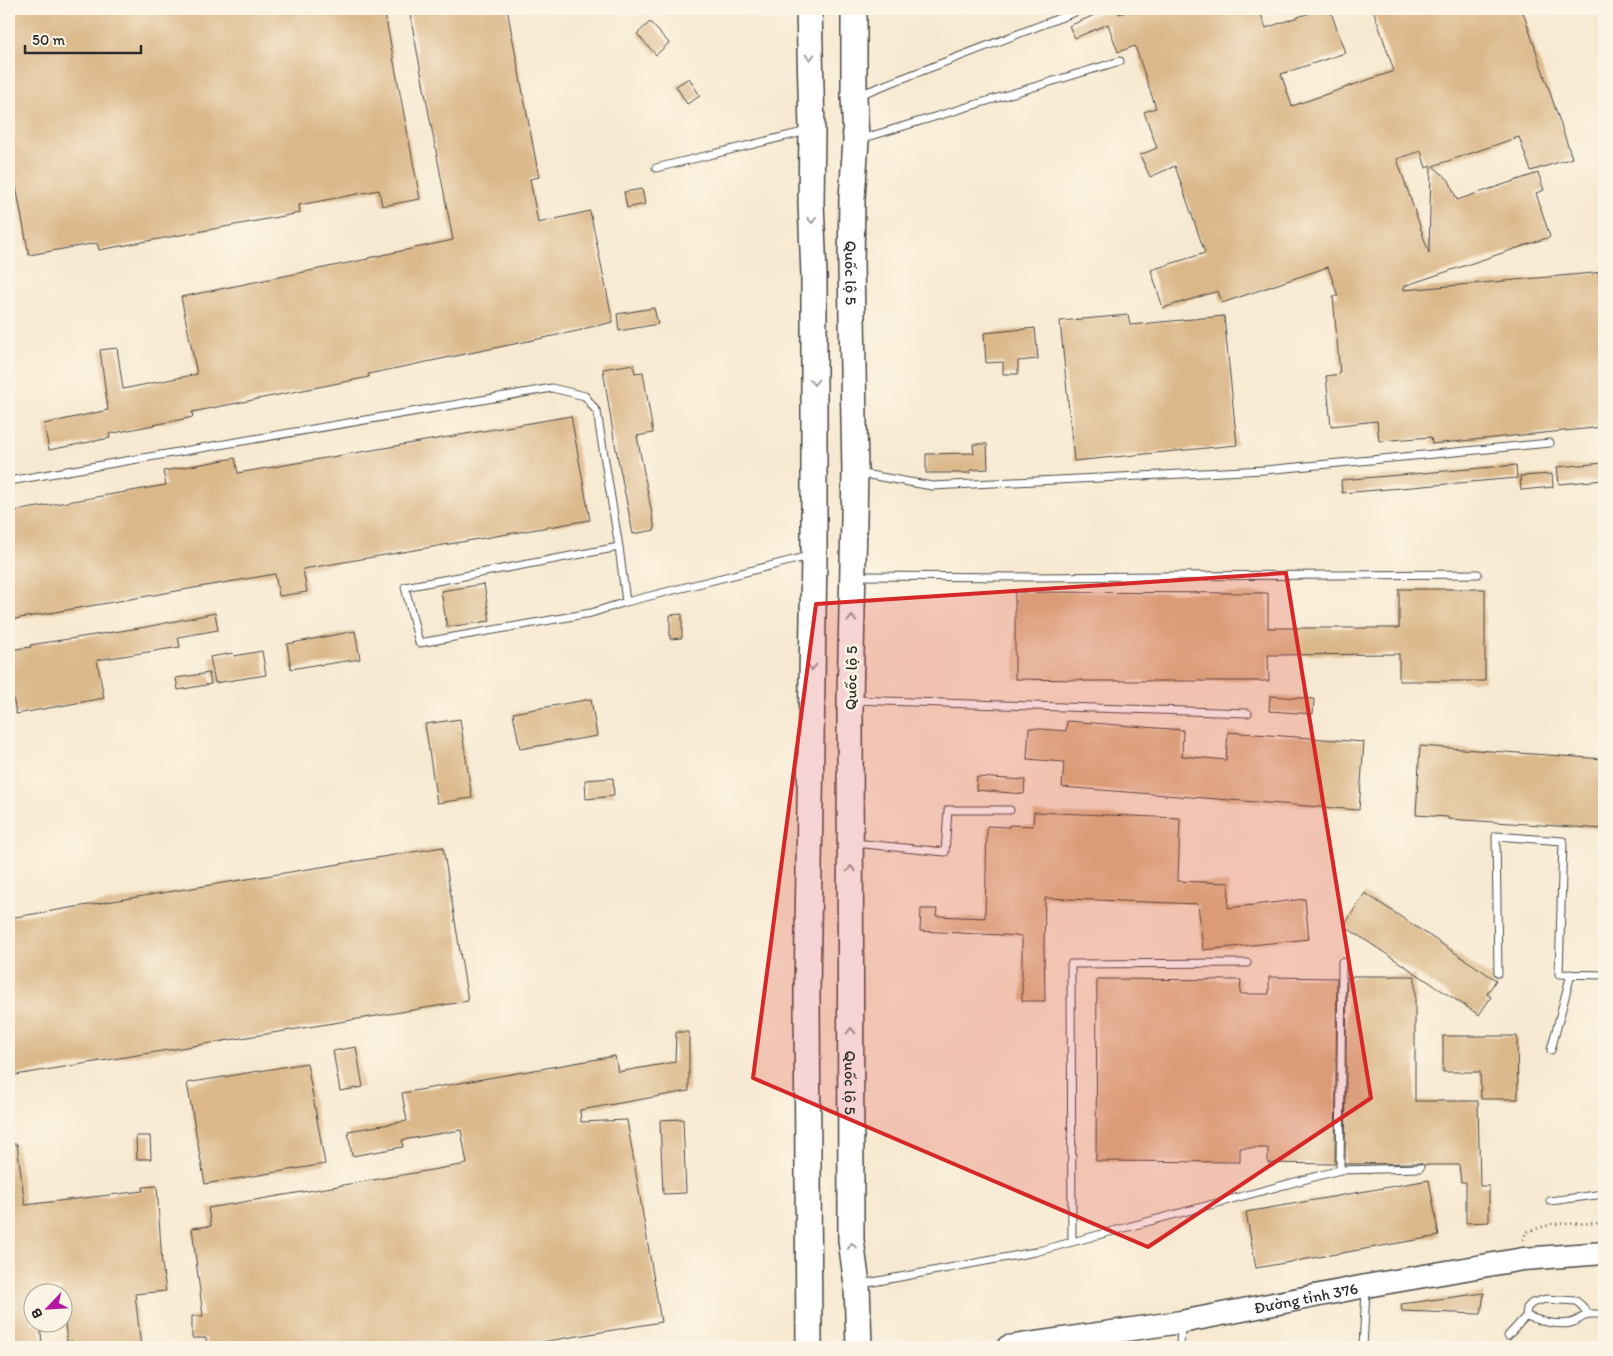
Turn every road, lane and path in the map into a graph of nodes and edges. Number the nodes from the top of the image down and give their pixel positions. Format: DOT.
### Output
graph roads {
  1 [pos="809,9"];
  2 [pos="854,9"];
  3 [pos="1083,9"];
  4 [pos="1120,61"];
  5 [pos="854,97"];
  6 [pos="812,130"];
  7 [pos="856,140"];
  8 [pos="656,168"];
  9 [pos="1550,443"];
  10 [pos="855,473"];
  11 [pos="9,481"];
  12 [pos="619,548"];
  13 [pos="814,554"];
  14 [pos="1478,574"];
  15 [pos="854,576"];
  16 [pos="626,602"];
  17 [pos="850,700"];
  18 [pos="1248,714"];
  19 [pos="1010,810"];
  20 [pos="851,843"];
  21 [pos="1342,962"];
  22 [pos="1247,963"];
  23 [pos="1498,973"];
  24 [pos="1571,974"];
  25 [pos="1604,975"];
  26 [pos="1551,1050"];
  27 [pos="1420,1168"];
  28 [pos="1340,1170"];
  29 [pos="1604,1194"];
  30 [pos="1550,1201"];
  31 [pos="1604,1223"];
  32 [pos="1072,1242"];
  33 [pos="1604,1253"];
  34 [pos="1523,1259"];
  35 [pos="856,1285"];
  36 [pos="1366,1286"];
  37 [pos="1588,1314"];
  38 [pos="1604,1314"];
  39 [pos="1526,1316"];
  40 [pos="1181,1322"];
  41 [pos="1508,1336"];
  42 [pos="809,1347"];
  43 [pos="859,1347"];
  44 [pos="1008,1347"];
  45 [pos="1180,1347"];
  46 [pos="1363,1347"];
  1 -- 6 [label="highway, one-way"];
  2 -- 5 [label="highway, Quốc lộ 5"];
  3 -- 5 [label="lane"];
  4 -- 7 [label="lane"];
  5 -- 7 [label="highway, Quốc lộ 5"];
  6 -- 8 [label="lane"];
  6 -- 13 [label="highway, one-way"];
  7 -- 10 [label="highway, Quốc lộ 5"];
  9 -- 10 [label="lane"];
  10 -- 15 [label="highway, Quốc lộ 5"];
  11 -- 12 [label="lane"];
  12 -- 16 [label="lane"];
  12 -- 16 [label="lane"];
  13 -- 16 [label="lane"];
  13 -- 42 [label="highway, one-way"];
  14 -- 15 [label="lane"];
  17 -- 15 [label="highway, Quốc lộ 5, one-way"];
  17 -- 18 [label="lane"];
  17 -- 20 [label="highway, Quốc lộ 5"];
  19 -- 20 [label="lane"];
  35 -- 20 [label="highway, Quốc lộ 5, one-way"];
  21 -- 28 [label="lane"];
  22 -- 32 [label="lane"];
  23 -- 24 [label="lane"];
  24 -- 25 [label="lane"];
  24 -- 26 [label="lane"];
  27 -- 28 [label="lane"];
  28 -- 32 [label="lane"];
  29 -- 30 [label="lane"];
  31 -- 34 [label="path"];
  32 -- 35 [label="lane"];
  33 -- 34 [label="main road, Đường tỉnh 376"];
  34 -- 36 [label="main road, Đường tỉnh 376"];
  35 -- 43 [label="highway, Quốc lộ 5"];
  36 -- 40 [label="main road, Đường tỉnh 376"];
  36 -- 46 [label="lane"];
  37 -- 38 [label="lane"];
  37 -- 39 [label="lane"];
  37 -- 39 [label="lane"];
  39 -- 41 [label="lane"];
  40 -- 44 [label="main road, Đường tỉnh 376"];
  40 -- 45 [label="lane"];
}
